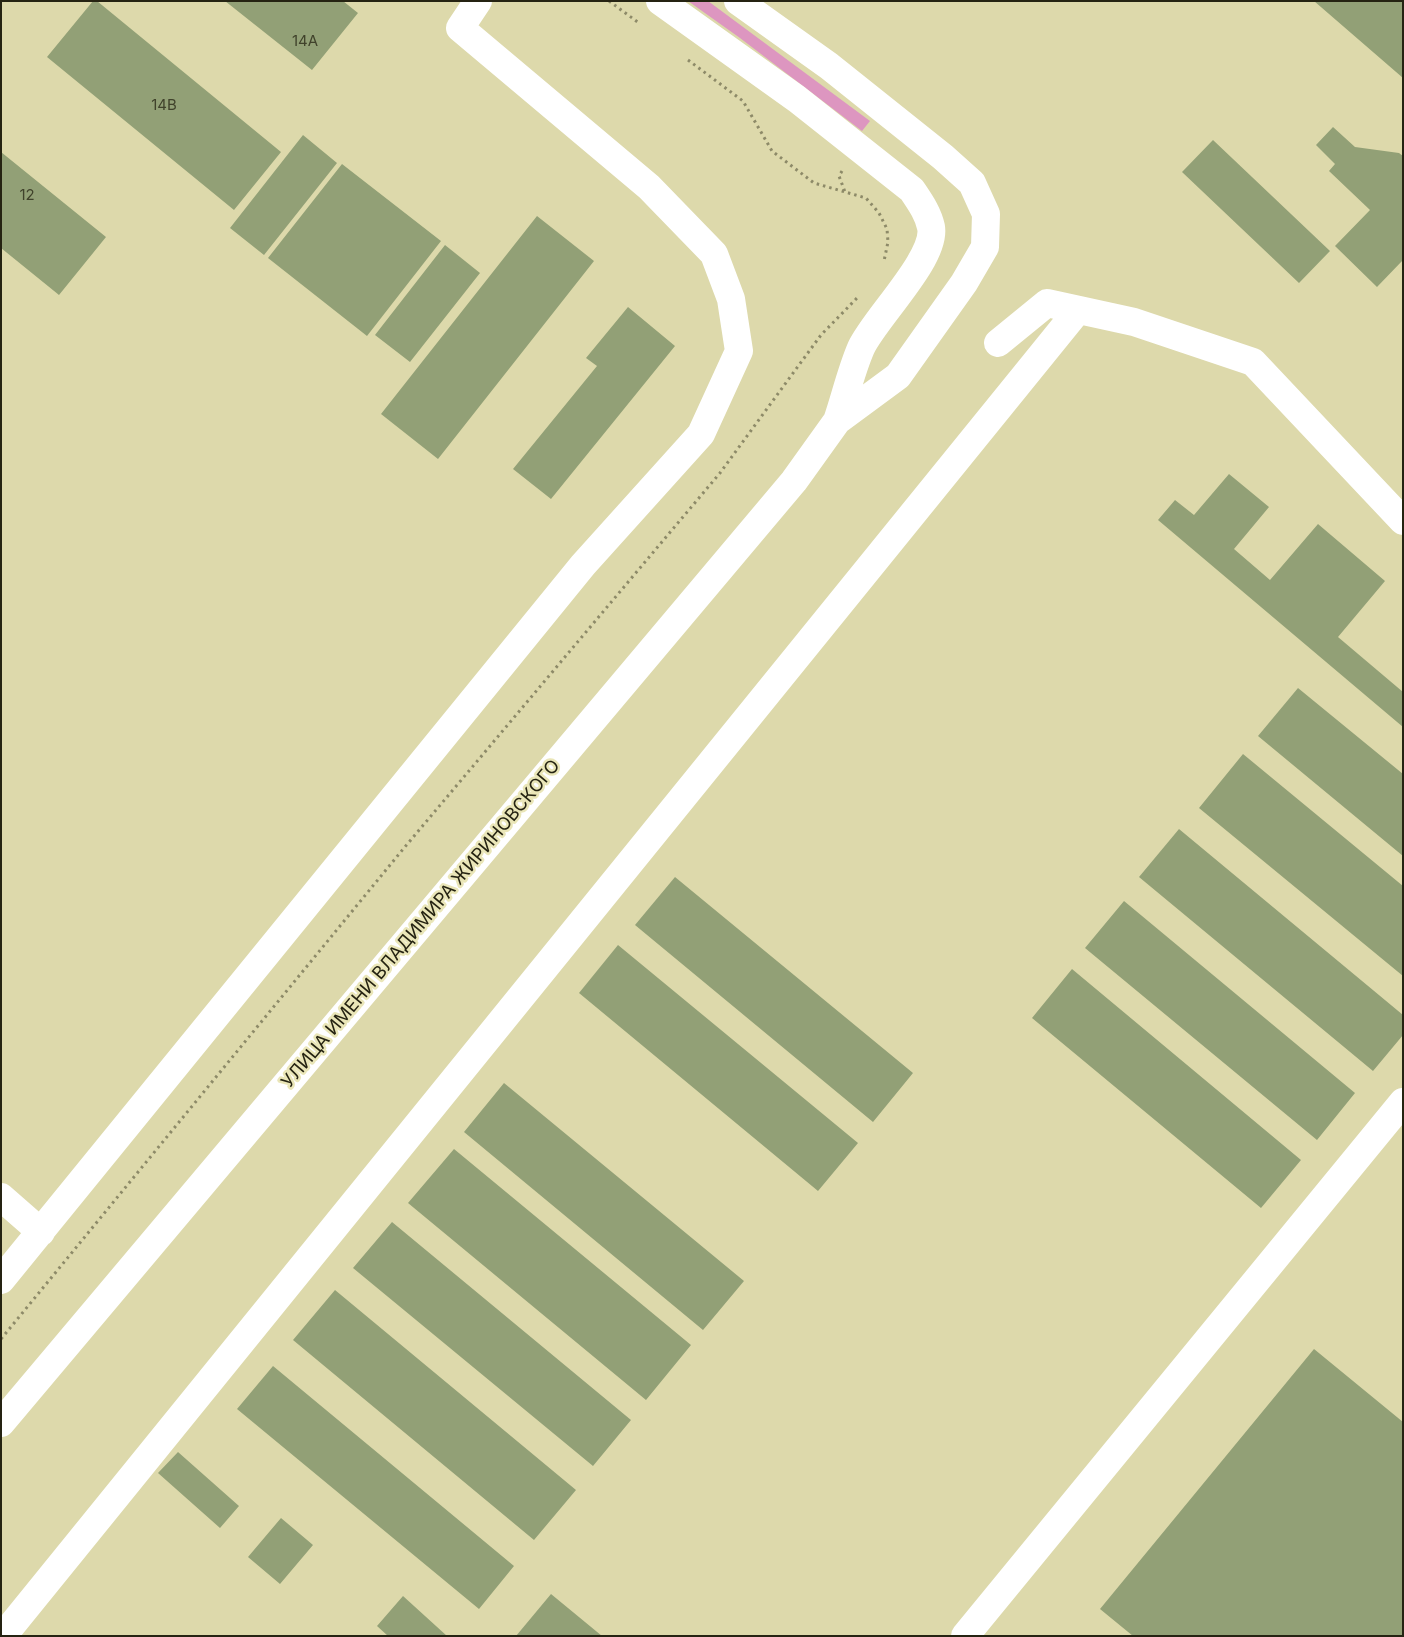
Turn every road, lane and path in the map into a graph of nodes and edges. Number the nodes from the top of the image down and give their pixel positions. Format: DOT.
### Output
graph roads {
  1 [pos="478,1"];
  2 [pos="660,1"];
  3 [pos="738,1"];
  4 [pos="1078,310"];
  5 [pos="998,343"];
  6 [pos="837,422"];
  7 [pos="1403,521"];
  8 [pos="1403,1102"];
  9 [pos="1,1197"];
  10 [pos="41,1232"];
  11 [pos="1,1280"];
  12 [pos="1,1423"];
  13 [pos="3,1636"];
  14 [pos="965,1636"];
  1 -- 10 [label="main road"];
  2 -- 6 [label="main road, УЛИЦА ИМЕНИ ВЛАДИМИРА ЖИРИНОВСКОГО"];
  3 -- 6 [label="main road, УЛИЦА ИМЕНИ ВЛАДИМИРА ЖИРИНОВСКОГО"];
  4 -- 5 [label="main road"];
  4 -- 7 [label="main road"];
  4 -- 13 [label="main road"];
  6 -- 12 [label="main road, УЛИЦА ИМЕНИ ВЛАДИМИРА ЖИРИНОВСКОГО"];
  8 -- 14 [label="main road"];
  9 -- 10 [label="main road"];
  10 -- 11 [label="main road"];
}
